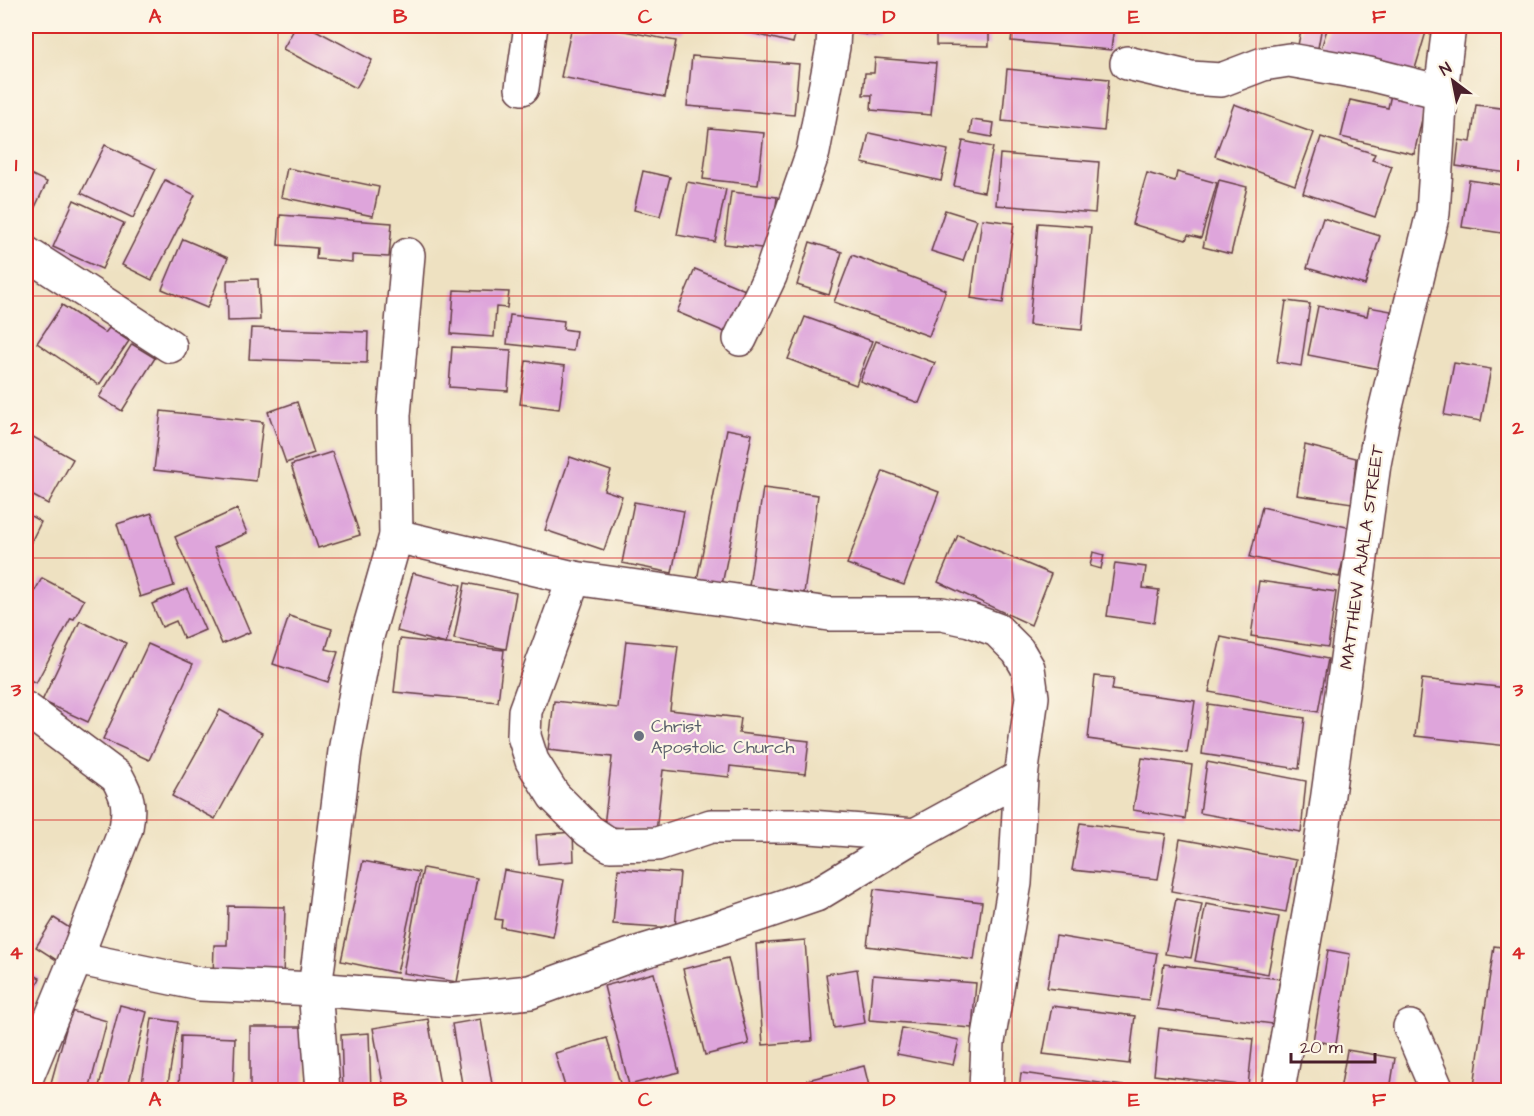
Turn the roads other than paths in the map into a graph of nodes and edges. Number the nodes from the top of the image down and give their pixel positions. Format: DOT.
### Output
graph roads {
  1 [pos="531,26"];
  2 [pos="834,26"];
  3 [pos="1449,26"];
  4 [pos="1126,63"];
  5 [pos="522,88"];
  6 [pos="1441,92"];
  7 [pos="26,253"];
  8 [pos="408,255"];
  9 [pos="740,339"];
  10 [pos="170,346"];
  11 [pos="396,536"];
  12 [pos="574,579"];
  13 [pos="26,709"];
  14 [pos="1021,777"];
  15 [pos="915,835"];
  16 [pos="76,958"];
  17 [pos="315,989"];
  18 [pos="1410,1028"];
  19 [pos="28,1067"];
  20 [pos="323,1090"];
  21 [pos="986,1090"];
  22 [pos="1278,1090"];
  23 [pos="1437,1090"];
  1 -- 5 [label="street"];
  2 -- 9 [label="street"];
  3 -- 6 [label="street, MATTHEW AJALA STREET"];
  4 -- 6 [label="street"];
  6 -- 22 [label="street, MATTHEW AJALA STREET"];
  7 -- 10 [label="street"];
  8 -- 11 [label="street"];
  11 -- 12 [label="street"];
  11 -- 17 [label="street"];
  12 -- 14 [label="street"];
  12 -- 15 [label="street"];
  13 -- 16 [label="street"];
  14 -- 15 [label="street"];
  14 -- 21 [label="street"];
  15 -- 17 [label="street"];
  16 -- 17 [label="street"];
  16 -- 19 [label="street"];
  17 -- 20 [label="street"];
  18 -- 23 [label="street"];
}
